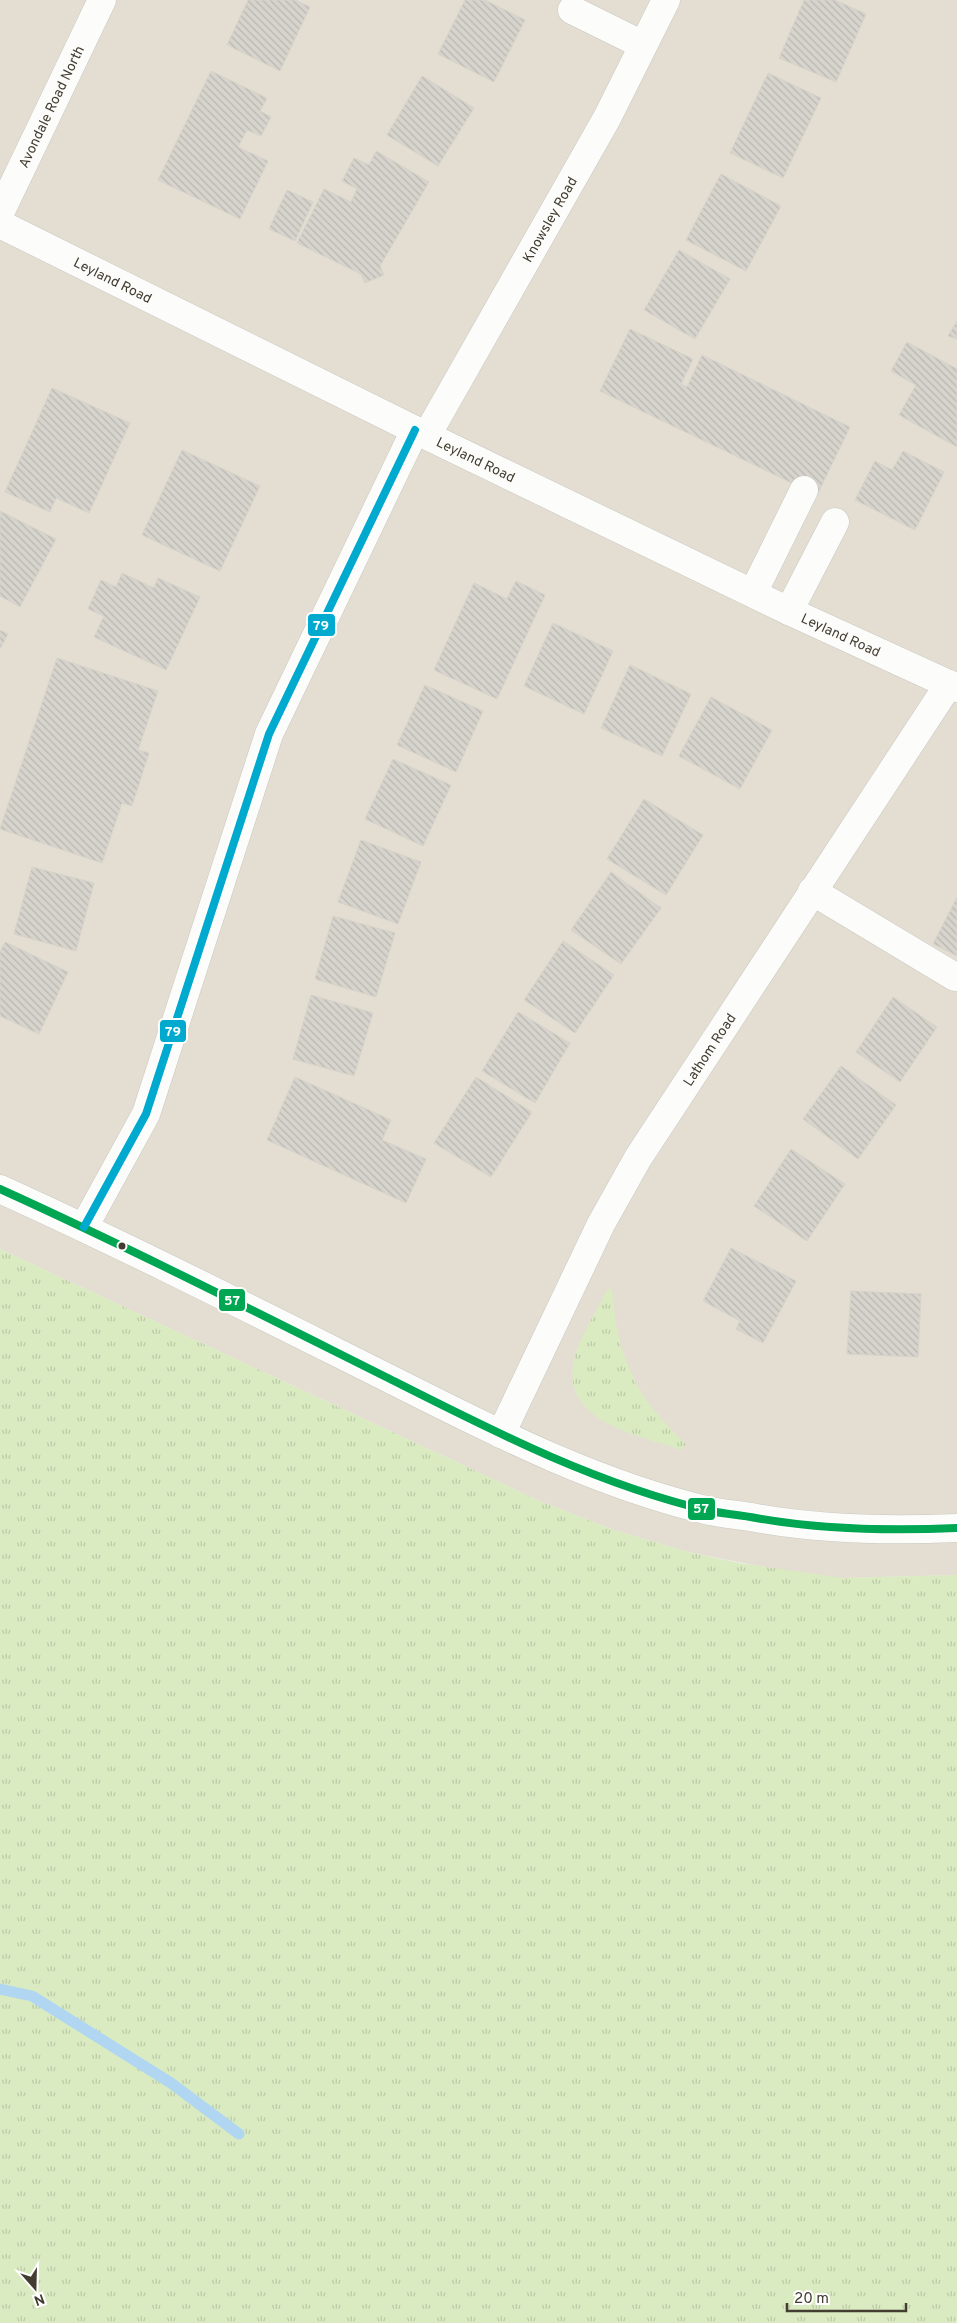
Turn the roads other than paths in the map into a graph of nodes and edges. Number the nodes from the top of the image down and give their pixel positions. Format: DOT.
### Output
graph roads {
  1 [pos="102,0"];
  2 [pos="666,0"];
  3 [pos="572,10"];
  4 [pos="644,45"];
  5 [pos="0,213"];
  6 [pos="0,224"];
  7 [pos="421,432"];
  8 [pos="804,490"];
  9 [pos="835,522"];
  10 [pos="753,593"];
  11 [pos="790,611"];
  12 [pos="953,686"];
  13 [pos="812,892"];
  14 [pos="955,977"];
  15 [pos="0,1188"];
  16 [pos="84,1227"];
  17 [pos="501,1434"];
  18 [pos="957,1528"];
  1 -- 5 [label="street, Avondale Road North"];
  2 -- 4 [label="street, Knowsley Road"];
  3 -- 4 [label="street"];
  4 -- 7 [label="street, Knowsley Road"];
  6 -- 7 [label="street, Leyland Road"];
  7 -- 10 [label="street, Leyland Road"];
  7 -- 16 [label="street, Knowsley Road"];
  8 -- 10 [label="street"];
  9 -- 11 [label="street"];
  10 -- 11 [label="street, Leyland Road"];
  11 -- 12 [label="street, Leyland Road"];
  12 -- 13 [label="street, Lathom Road"];
  13 -- 14 [label="street"];
  13 -- 17 [label="street, Lathom Road"];
  15 -- 16 [label="street"];
  16 -- 17 [label="street"];
  17 -- 18 [label="street"];
}
